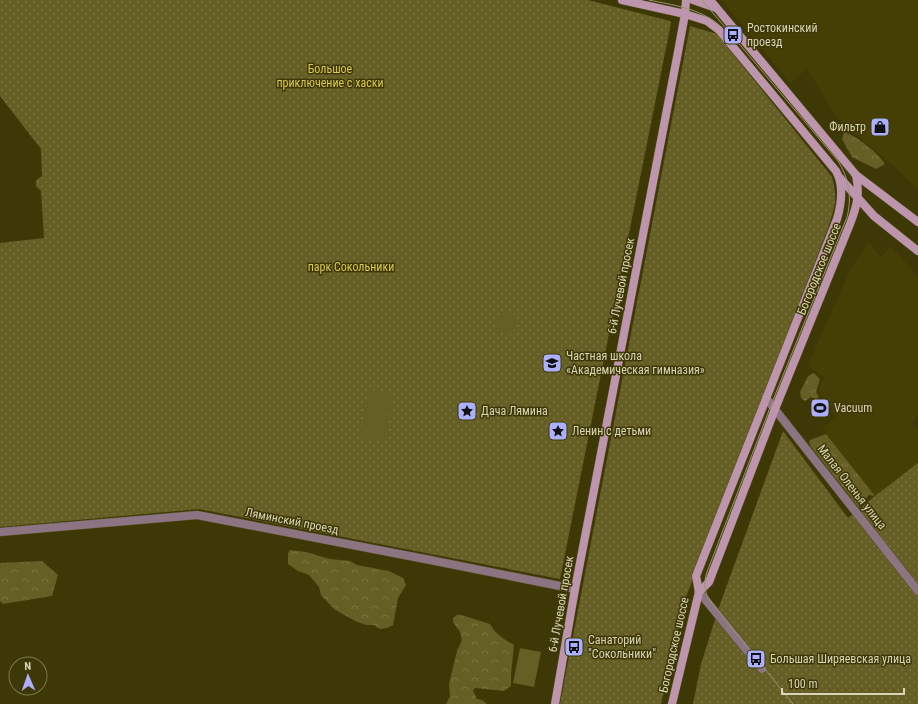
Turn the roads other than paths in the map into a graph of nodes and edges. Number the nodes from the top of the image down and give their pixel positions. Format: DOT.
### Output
graph roads {
  1 [pos="622,0"];
  2 [pos="686,0"];
  3 [pos="693,0"];
  4 [pos="710,0"];
  5 [pos="717,8"];
  6 [pos="685,14"];
  7 [pos="856,175"];
  8 [pos="839,177"];
  9 [pos="858,199"];
  10 [pos="918,222"];
  11 [pos="918,251"];
  12 [pos="766,398"];
  13 [pos="774,409"];
  14 [pos="0,532"];
  15 [pos="575,589"];
  16 [pos="918,591"];
  17 [pos="699,592"];
  18 [pos="762,669"];
  19 [pos="556,704"];
  20 [pos="672,704"];
  1 -- 6 [label="main road"];
  2 -- 6 [label="main road, 6-й Лучевой просек"];
  3 -- 5 [label="main road"];
  4 -- 5 [label="main road"];
  5 -- 7 [label="main road"];
  6 -- 8 [label="main road"];
  6 -- 15 [label="main road, 6-й Лучевой просек"];
  7 -- 9 [label="main road, Богородское шоссе"];
  7 -- 10 [label="main road"];
  8 -- 9 [label="main road"];
  8 -- 12 [label="main road, Богородское шоссе"];
  9 -- 11 [label="main road"];
  9 -- 13 [label="main road, Богородское шоссе"];
  12 -- 13 [label="street, Малая Оленья улица"];
  12 -- 17 [label="main road, Богородское шоссе"];
  13 -- 16 [label="street, Малая Оленья улица"];
  13 -- 17 [label="main road, Богородское шоссе"];
  14 -- 15 [label="street, Ляминский проезд"];
  15 -- 19 [label="main road, 6-й Лучевой просек"];
  17 -- 18 [label="street"];
  17 -- 20 [label="main road, Богородское шоссе"];
}
